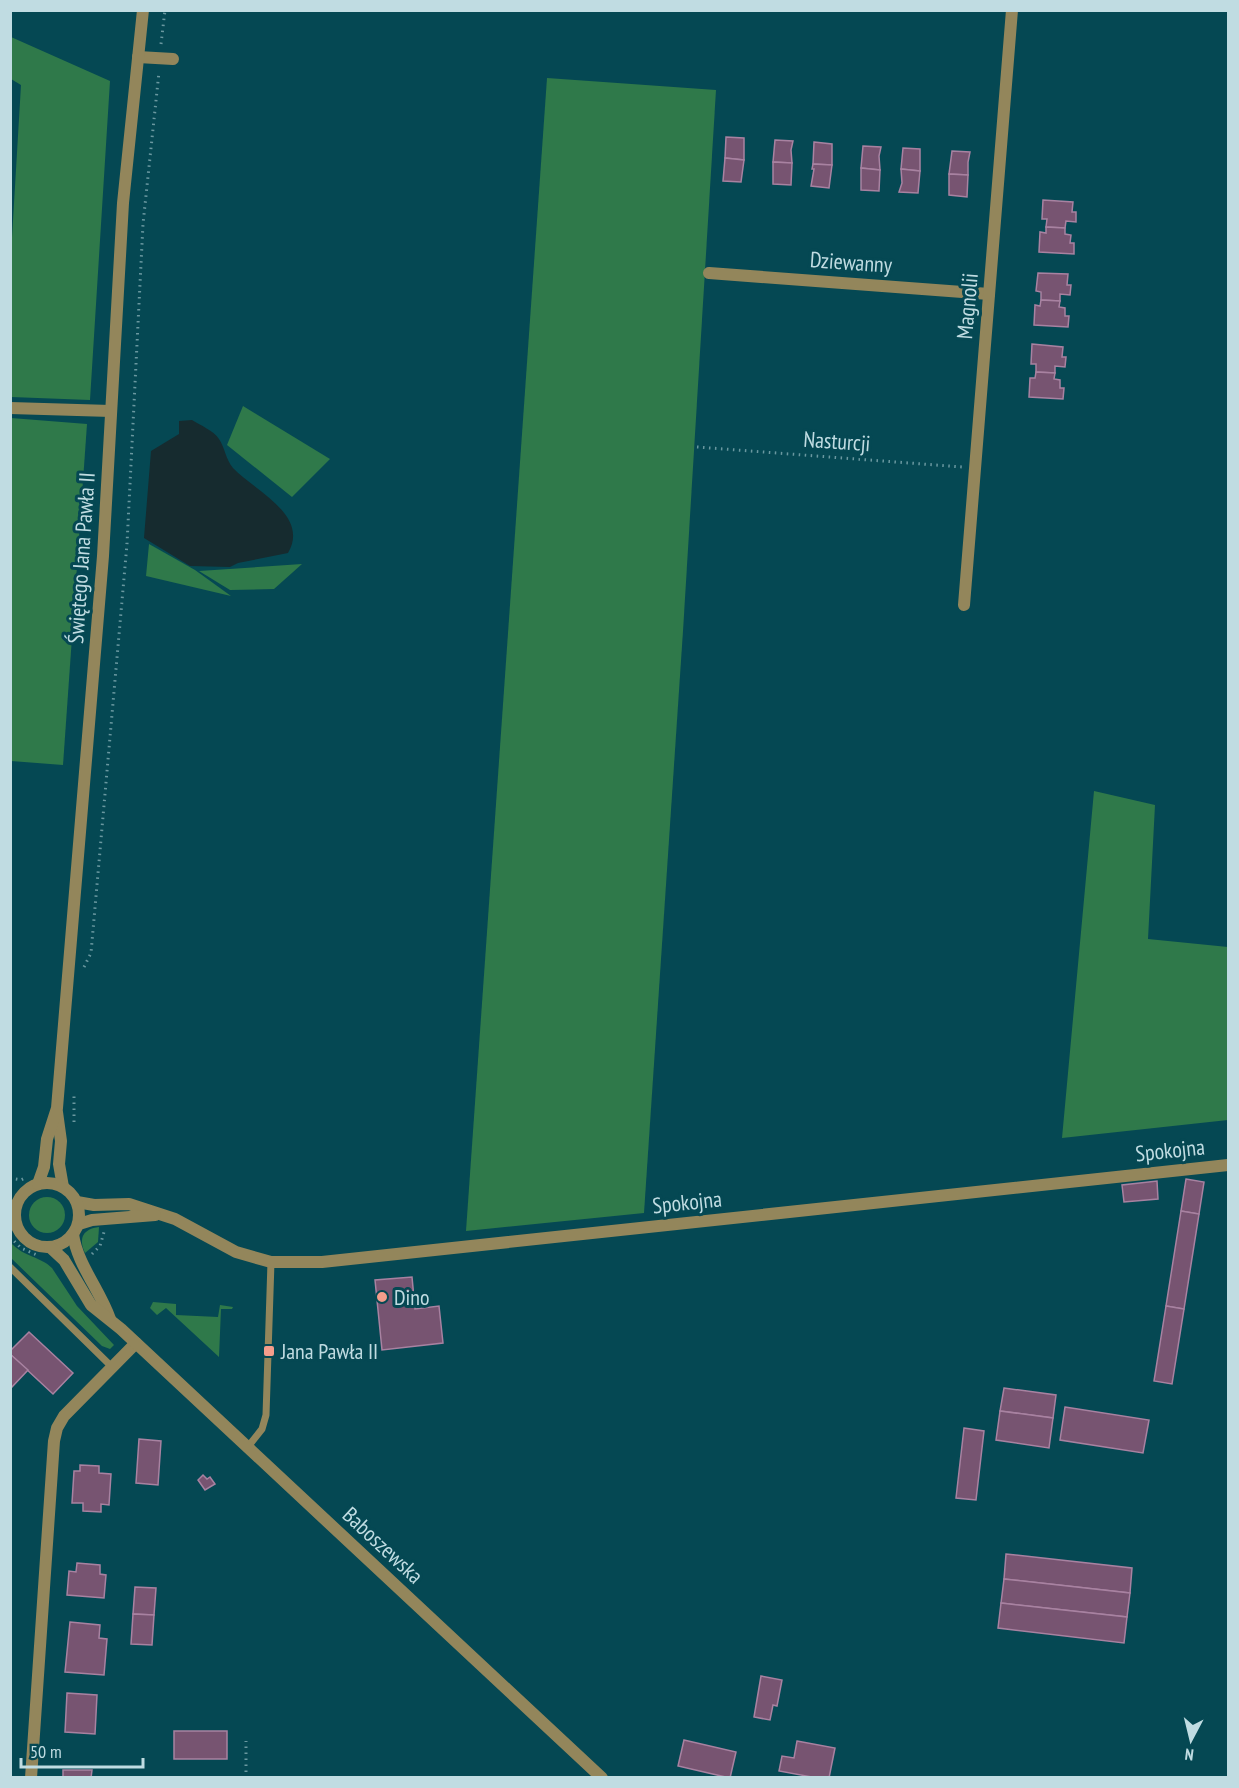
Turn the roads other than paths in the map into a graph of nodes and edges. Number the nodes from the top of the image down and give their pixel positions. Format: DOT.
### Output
graph roads {
  1 [pos="143,10"];
  2 [pos="1012,10"];
  3 [pos="138,57"];
  4 [pos="166,59"];
  5 [pos="709,273"];
  6 [pos="989,294"];
  7 [pos="10,408"];
  8 [pos="111,411"];
  9 [pos="964,604"];
  10 [pos="57,1108"];
  11 [pos="1228,1165"];
  12 [pos="38,1184"];
  13 [pos="63,1186"];
  14 [pos="10,1188"];
  15 [pos="25,1191"];
  16 [pos="77,1202"];
  17 [pos="13,1212"];
  18 [pos="159,1214"];
  19 [pos="76,1229"];
  20 [pos="50,1247"];
  21 [pos="272,1262"];
  22 [pos="10,1267"];
  23 [pos="111,1320"];
  24 [pos="136,1343"];
  25 [pos="112,1367"];
  26 [pos="248,1448"];
  27 [pos="31,1778"];
  28 [pos="602,1778"];
  1 -- 3 [label="street, Świętego Jana Pawła II"];
  2 -- 6 [label="street, Magnolii"];
  3 -- 4 [label="street"];
  3 -- 8 [label="street, Świętego Jana Pawła II"];
  5 -- 6 [label="street, Dziewanny"];
  6 -- 9 [label="street, Magnolii"];
  7 -- 8 [label="street"];
  8 -- 10 [label="street, Świętego Jana Pawła II"];
  10 -- 12 [label="street, Świętego Jana Pawła II"];
  10 -- 13 [label="street, Świętego Jana Pawła II"];
  11 -- 21 [label="street, Spokojna"];
  12 -- 13 [label="street"];
  12 -- 15 [label="street"];
  13 -- 16 [label="street"];
  14 -- 15 [label="street"];
  15 -- 17 [label="street"];
  16 -- 18 [label="street, Spokojna"];
  16 -- 19 [label="street"];
  17 -- 20 [label="street"];
  18 -- 19 [label="street, Spokojna"];
  18 -- 21 [label="street, Spokojna"];
  19 -- 20 [label="street"];
  19 -- 23 [label="street, Baboszewska"];
  20 -- 23 [label="street, Baboszewska"];
  21 -- 26 [label="lane"];
  22 -- 25 [label="lane"];
  23 -- 24 [label="street, Baboszewska"];
  24 -- 25 [label="street"];
  24 -- 26 [label="street, Baboszewska"];
  25 -- 27 [label="street"];
  26 -- 28 [label="street, Baboszewska"];
}
